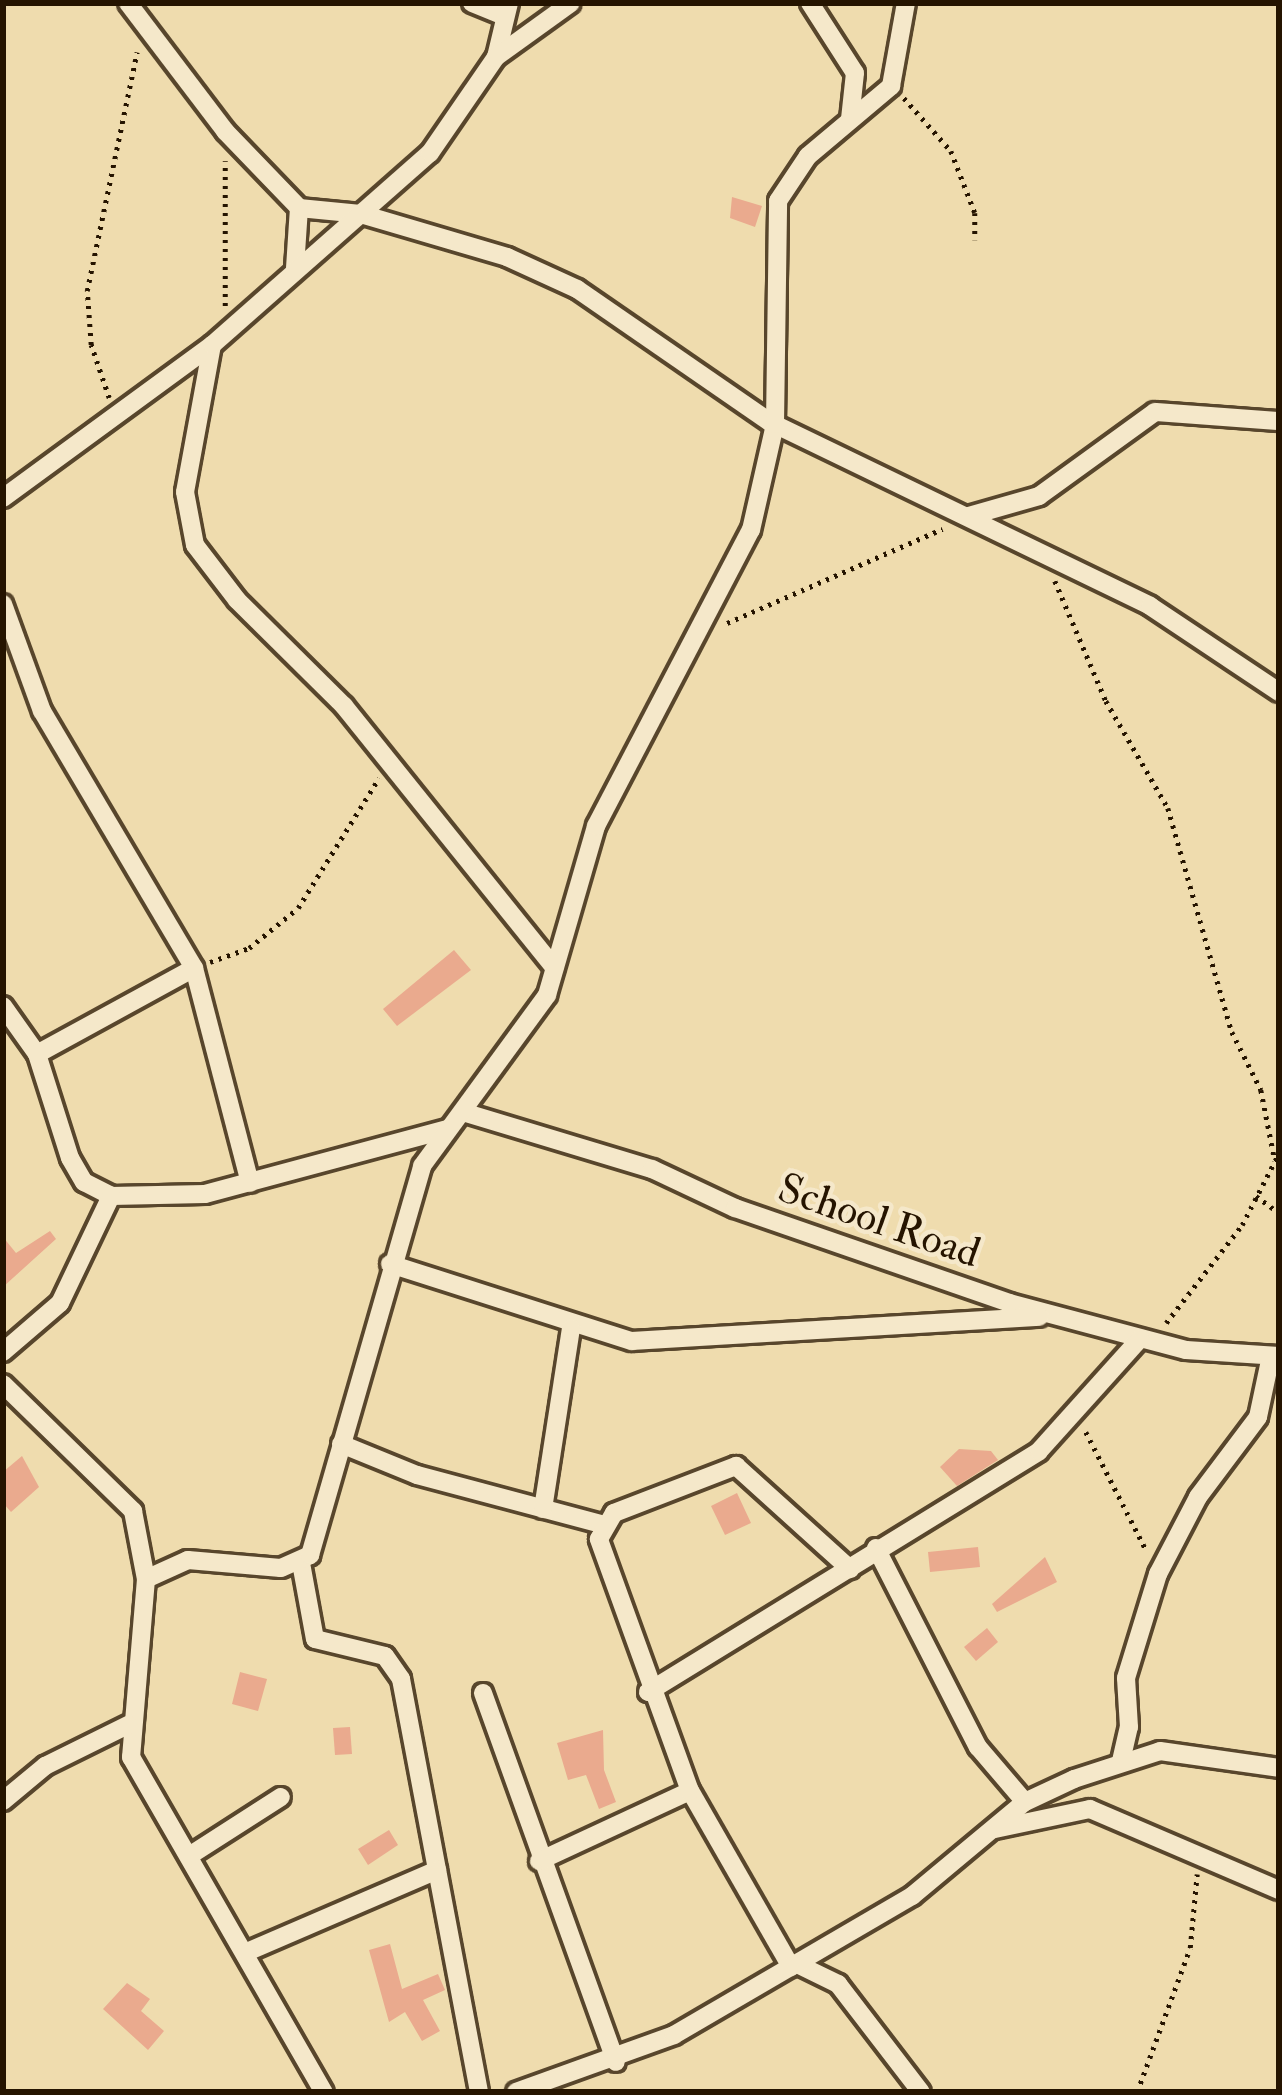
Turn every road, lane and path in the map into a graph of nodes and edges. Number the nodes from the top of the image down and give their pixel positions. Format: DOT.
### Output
graph roads {
  1 [pos="128,3"];
  2 [pos="161,3"];
  3 [pos="472,3"];
  4 [pos="571,3"];
  5 [pos="810,3"];
  6 [pos="906,3"];
  7 [pos="507,10"];
  8 [pos="148,23"];
  9 [pos="496,57"];
  10 [pos="891,86"];
  11 [pos="850,119"];
  12 [pos="225,131"];
  13 [pos="299,208"];
  14 [pos="362,214"];
  15 [pos="975,240"];
  16 [pos="293,272"];
  17 [pos="218,339"];
  18 [pos="114,415"];
  19 [pos="1279,421"];
  20 [pos="775,424"];
  21 [pos="3,498"];
  22 [pos="969,516"];
  23 [pos="1035,548"];
  24 [pos="3,604"];
  25 [pos="694,637"];
  26 [pos="1279,692"];
  27 [pos="389,760"];
  28 [pos="194,968"];
  29 [pos="555,968"];
  30 [pos="3,1006"];
  31 [pos="37,1054"];
  32 [pos="466,1113"];
  33 [pos="448,1129"];
  34 [pos="1279,1153"];
  35 [pos="1275,1160"];
  36 [pos="250,1184"];
  37 [pos="111,1196"];
  38 [pos="1256,1196"];
  39 [pos="1279,1213"];
  40 [pos="391,1264"];
  41 [pos="1057,1316"];
  42 [pos="571,1328"];
  43 [pos="1147,1341"];
  44 [pos="3,1352"];
  45 [pos="1275,1356"];
  46 [pos="3,1384"];
  47 [pos="1078,1416"];
  48 [pos="341,1444"];
  49 [pos="543,1509"];
  50 [pos="602,1524"];
  51 [pos="876,1549"];
  52 [pos="301,1563"];
  53 [pos="850,1569"];
  54 [pos="1158,1574"];
  55 [pos="146,1580"];
  56 [pos="648,1692"];
  57 [pos="483,1693"];
  58 [pos="128,1725"];
  59 [pos="1121,1761"];
  60 [pos="1279,1768"];
  61 [pos="690,1791"];
  62 [pos="281,1797"];
  63 [pos="3,1801"];
  64 [pos="1025,1802"];
  65 [pos="985,1832"];
  66 [pos="1201,1853"];
  67 [pos="189,1856"];
  68 [pos="539,1861"];
  69 [pos="437,1870"];
  70 [pos="1279,1890"];
  71 [pos="247,1952"];
  72 [pos="794,1965"];
  73 [pos="616,2062"];
  74 [pos="1279,2084"];
  75 [pos="324,2092"];
  76 [pos="479,2092"];
  77 [pos="516,2092"];
  78 [pos="921,2092"];
  79 [pos="1137,2092"];
  80 [pos="1275,2092"];
  1 -- 8 [label="street"];
  2 -- 8 [label="street"];
  3 -- 7 [label="street"];
  4 -- 9 [label="street"];
  5 -- 11 [label="street"];
  6 -- 10 [label="street"];
  7 -- 9 [label="street"];
  8 -- 12 [label="street"];
  8 -- 18 [label="path"];
  9 -- 14 [label="street"];
  10 -- 11 [label="street"];
  10 -- 15 [label="path"];
  11 -- 20 [label="street"];
  12 -- 13 [label="street"];
  12 -- 17 [label="path"];
  13 -- 14 [label="street"];
  13 -- 16 [label="street"];
  14 -- 16 [label="street"];
  14 -- 20 [label="street"];
  16 -- 17 [label="street"];
  17 -- 18 [label="street"];
  17 -- 27 [label="street"];
  18 -- 21 [label="street"];
  19 -- 22 [label="street"];
  20 -- 22 [label="street"];
  20 -- 25 [label="street"];
  22 -- 23 [label="street"];
  22 -- 25 [label="path"];
  23 -- 26 [label="street"];
  23 -- 35 [label="path"];
  24 -- 28 [label="street"];
  25 -- 29 [label="street"];
  27 -- 28 [label="path"];
  27 -- 29 [label="street"];
  28 -- 31 [label="street"];
  28 -- 36 [label="street"];
  29 -- 32 [label="street"];
  30 -- 31 [label="street"];
  31 -- 37 [label="street"];
  32 -- 33 [label="street"];
  32 -- 41 [label="street, School Road"];
  33 -- 36 [label="street"];
  33 -- 40 [label="street"];
  34 -- 35 [label="path"];
  35 -- 38 [label="path"];
  36 -- 37 [label="street"];
  37 -- 44 [label="street"];
  38 -- 39 [label="path"];
  38 -- 43 [label="path"];
  40 -- 42 [label="street"];
  40 -- 48 [label="street"];
  41 -- 42 [label="street"];
  41 -- 43 [label="street, School Road"];
  42 -- 49 [label="street"];
  43 -- 45 [label="street, School Road"];
  43 -- 47 [label="street"];
  45 -- 54 [label="street"];
  46 -- 55 [label="street"];
  47 -- 51 [label="street"];
  47 -- 54 [label="path"];
  48 -- 49 [label="street"];
  48 -- 52 [label="street"];
  49 -- 50 [label="street"];
  50 -- 53 [label="street"];
  50 -- 56 [label="street"];
  51 -- 53 [label="street"];
  51 -- 64 [label="street"];
  52 -- 55 [label="street"];
  52 -- 69 [label="street"];
  53 -- 56 [label="street"];
  54 -- 59 [label="street"];
  55 -- 58 [label="street"];
  56 -- 61 [label="street"];
  57 -- 68 [label="street"];
  58 -- 63 [label="street"];
  58 -- 67 [label="street"];
  59 -- 60 [label="street"];
  59 -- 64 [label="street"];
  61 -- 68 [label="street"];
  61 -- 72 [label="street"];
  62 -- 67 [label="street"];
  64 -- 65 [label="street"];
  65 -- 66 [label="street"];
  65 -- 72 [label="street"];
  66 -- 70 [label="street"];
  66 -- 79 [label="path"];
  67 -- 71 [label="street"];
  68 -- 73 [label="street"];
  69 -- 71 [label="street"];
  69 -- 76 [label="street"];
  71 -- 75 [label="street"];
  72 -- 73 [label="street"];
  72 -- 78 [label="street"];
  73 -- 77 [label="street"];
  74 -- 80 [label="path"];
}
